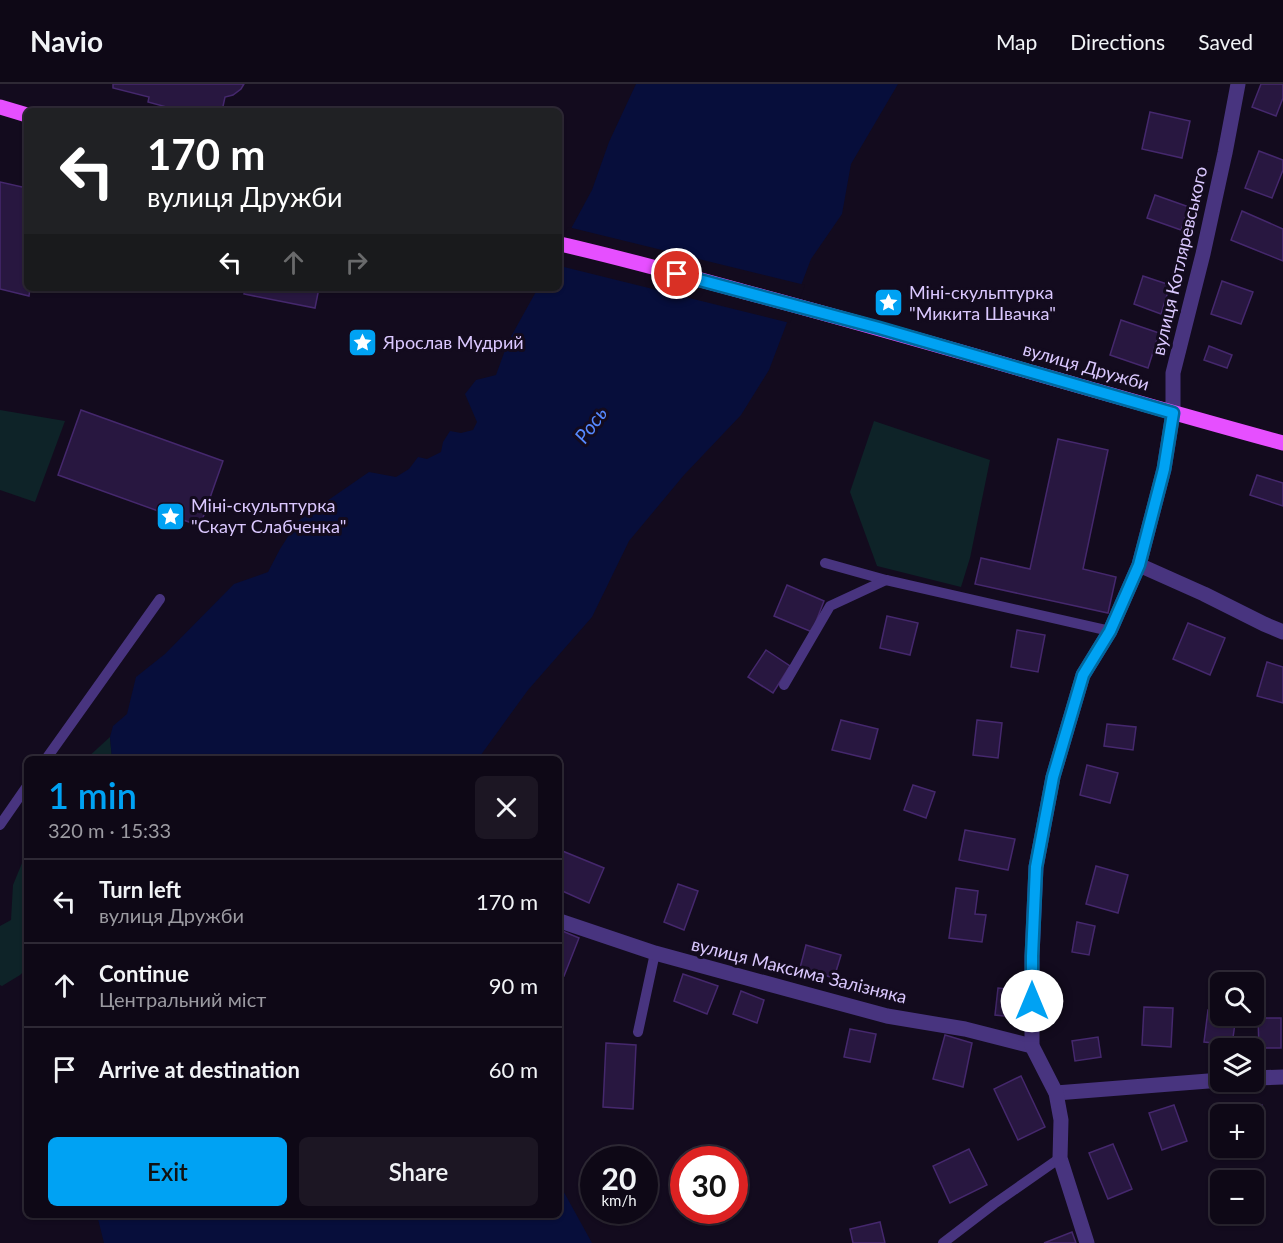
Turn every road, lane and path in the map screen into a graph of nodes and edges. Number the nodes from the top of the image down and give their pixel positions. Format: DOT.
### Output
graph roads {
  1 [pos="1238,84"];
  2 [pos="0,107"];
  3 [pos="24,114"];
  4 [pos="562,245"];
  5 [pos="1173,413"];
  6 [pos="1283,443"];
  7 [pos="825,563"];
  8 [pos="1139,565"];
  9 [pos="886,580"];
  10 [pos="160,599"];
  11 [pos="1110,631"];
  12 [pos="1283,632"];
  13 [pos="784,685"];
  14 [pos="48,756"];
  15 [pos="24,790"];
  16 [pos="0,825"];
  17 [pos="562,922"];
  18 [pos="655,953"];
  19 [pos="638,1032"];
  20 [pos="1032,1046"];
  21 [pos="1283,1077"];
  22 [pos="1264,1078"];
  23 [pos="1210,1081"];
  24 [pos="1056,1093"];
  25 [pos="1060,1158"];
  26 [pos="944,1243"];
  27 [pos="1087,1243"];
  1 -- 5 [label="street, вулиця Котляревського"];
  2 -- 3 [label="main road"];
  4 -- 5 [label="main road, вулиця Дружби"];
  5 -- 6 [label="main road, вулиця Дружби"];
  5 -- 8 [label="street, вулиця Котляревського"];
  7 -- 9 [label="lane"];
  8 -- 11 [label="street, вулиця Котляревського"];
  8 -- 12 [label="street"];
  9 -- 11 [label="lane"];
  9 -- 13 [label="lane"];
  10 -- 14 [label="lane"];
  11 -- 20 [label="street, вулиця Котляревського"];
  15 -- 16 [label="lane"];
  17 -- 18 [label="street, вулиця Максима Залізняка"];
  18 -- 19 [label="lane"];
  18 -- 20 [label="street, вулиця Максима Залізняка"];
  20 -- 24 [label="street, вулиця Котляревського"];
  21 -- 22 [label="street"];
  23 -- 24 [label="street"];
  24 -- 25 [label="street, вулиця Котляревського"];
  25 -- 26 [label="lane"];
  25 -- 27 [label="street, вулиця Котляревського"];
}
